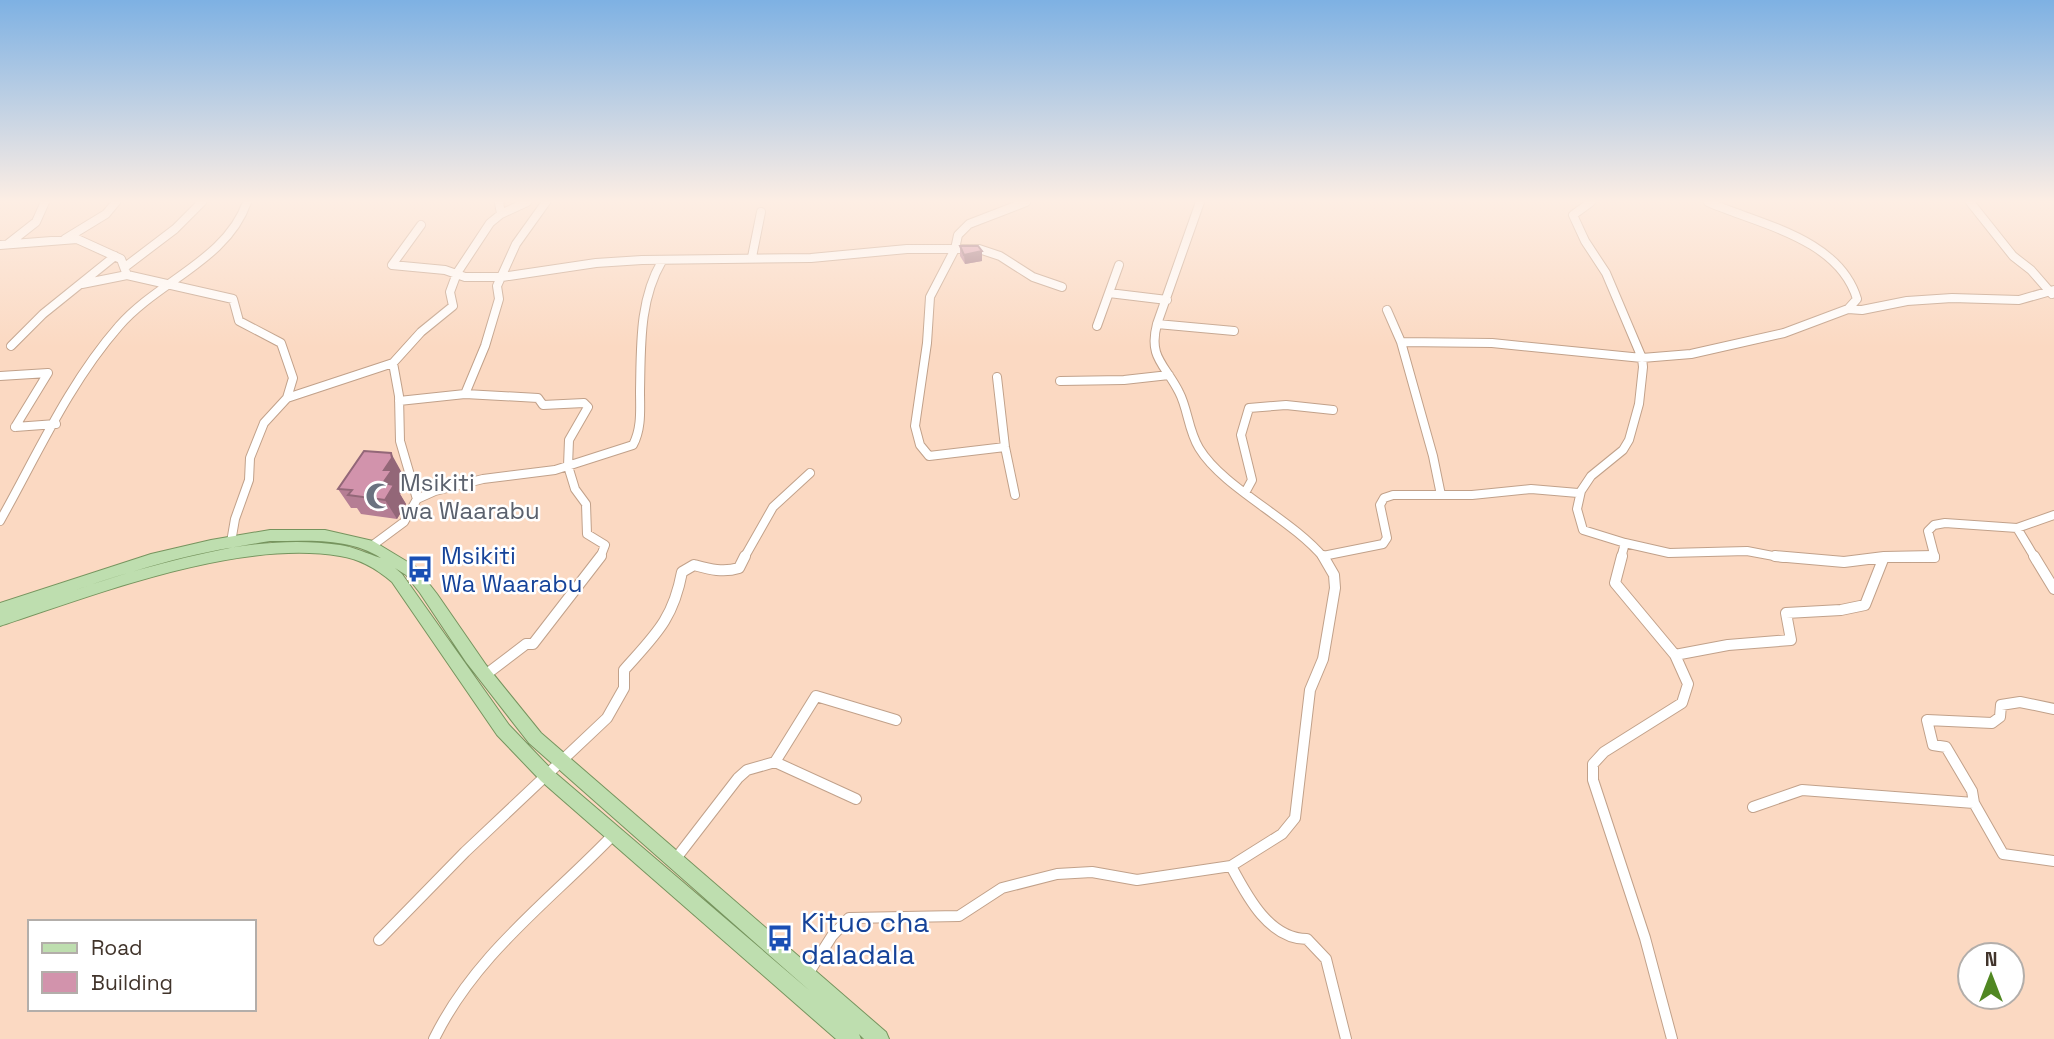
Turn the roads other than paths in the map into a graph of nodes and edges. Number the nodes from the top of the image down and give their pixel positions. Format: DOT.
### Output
graph roads {
  1 [pos="103,250"];
  2 [pos="150,250"];
  3 [pos="209,250"];
  4 [pos="403,250"];
  5 [pos="472,250"];
  6 [pos="513,250"];
  7 [pos="753,250"];
  8 [pos="883,250"];
  9 [pos="954,250"];
  10 [pos="991,250"];
  11 [pos="1184,250"];
  12 [pos="1591,250"];
  13 [pos="1815,250"];
  14 [pos="2008,250"];
  15 [pos="115,256"];
  16 [pos="752,257"];
  17 [pos="662,261"];
  18 [pos="1119,265"];
  19 [pos="126,271"];
  20 [pos="457,273"];
  21 [pos="502,277"];
  22 [pos="163,283"];
  23 [pos="1062,287"];
  24 [pos="72,291"];
  25 [pos="2052,292"];
  26 [pos="1109,293"];
  27 [pos="1167,300"];
  28 [pos="1848,309"];
  29 [pos="1387,310"];
  30 [pos="1157,324"];
  31 [pos="1097,326"];
  32 [pos="1234,331"];
  33 [pos="1401,342"];
  34 [pos="11,346"];
  35 [pos="1642,358"];
  36 [pos="393,363"];
  37 [pos="1169,375"];
  38 [pos="0,376"];
  39 [pos="997,377"];
  40 [pos="1060,381"];
  41 [pos="466,394"];
  42 [pos="287,398"];
  43 [pos="399,401"];
  44 [pos="1333,410"];
  45 [pos="56,424"];
  46 [pos="1005,447"];
  47 [pos="568,466"];
  48 [pos="810,473"];
  49 [pos="1246,491"];
  50 [pos="1578,493"];
  51 [pos="1016,495"];
  52 [pos="1441,495"];
  53 [pos="417,499"];
  54 [pos="2054,515"];
  55 [pos="0,522"];
  56 [pos="2017,528"];
  57 [pos="230,542"];
  58 [pos="1625,543"];
  59 [pos="373,545"];
  60 [pos="1323,556"];
  61 [pos="1884,557"];
  62 [pos="2054,589"];
  63 [pos="0,609"];
  64 [pos="0,620"];
  65 [pos="1675,655"];
  66 [pos="484,676"];
  67 [pos="2054,709"];
  68 [pos="896,720"];
  69 [pos="562,762"];
  70 [pos="775,762"];
  71 [pos="547,776"];
  72 [pos="856,799"];
  73 [pos="1974,803"];
  74 [pos="1753,807"];
  75 [pos="615,833"];
  76 [pos="674,861"];
  77 [pos="2054,861"];
  78 [pos="1231,866"];
  79 [pos="379,940"];
  80 [pos="806,977"];
  81 [pos="434,1039"];
  82 [pos="851,1039"];
  83 [pos="879,1039"];
  84 [pos="1346,1039"];
  85 [pos="1672,1039"];
  1 -- 15 [label="street"];
  2 -- 19 [label="street"];
  3 -- 22 [label="street"];
  4 -- 20 [label="street"];
  5 -- 20 [label="street"];
  6 -- 21 [label="street"];
  7 -- 16 [label="street"];
  8 -- 16 [label="street"];
  9 -- 46 [label="street"];
  10 -- 23 [label="street"];
  11 -- 27 [label="street"];
  12 -- 35 [label="street"];
  13 -- 28 [label="street"];
  14 -- 25 [label="street"];
  15 -- 19 [label="street"];
  15 -- 24 [label="street"];
  16 -- 17 [label="street"];
  17 -- 21 [label="street"];
  17 -- 47 [label="street"];
  18 -- 26 [label="street"];
  19 -- 22 [label="street"];
  19 -- 24 [label="street"];
  20 -- 21 [label="street"];
  20 -- 36 [label="street"];
  21 -- 41 [label="street"];
  22 -- 42 [label="street"];
  22 -- 45 [label="street"];
  24 -- 34 [label="street"];
  25 -- 28 [label="street"];
  26 -- 27 [label="street"];
  26 -- 31 [label="street"];
  27 -- 30 [label="street"];
  28 -- 35 [label="street"];
  29 -- 33 [label="street"];
  30 -- 32 [label="street"];
  30 -- 37 [label="street"];
  33 -- 35 [label="street"];
  33 -- 52 [label="street"];
  35 -- 50 [label="street"];
  36 -- 42 [label="street"];
  36 -- 43 [label="street"];
  37 -- 40 [label="street"];
  37 -- 49 [label="street"];
  38 -- 45 [label="street"];
  39 -- 46 [label="street"];
  41 -- 43 [label="street"];
  41 -- 47 [label="street"];
  42 -- 57 [label="street"];
  43 -- 53 [label="street"];
  44 -- 49 [label="street"];
  45 -- 55 [label="street"];
  46 -- 51 [label="street"];
  47 -- 53 [label="street"];
  47 -- 66 [label="street"];
  48 -- 69 [label="street"];
  49 -- 60 [label="street"];
  50 -- 52 [label="street"];
  50 -- 58 [label="street"];
  52 -- 60 [label="street"];
  53 -- 59 [label="street"];
  54 -- 56 [label="street"];
  56 -- 61 [label="street"];
  56 -- 62 [label="street"];
  57 -- 59 [label="main road"];
  57 -- 63 [label="main road"];
  58 -- 61 [label="street"];
  58 -- 65 [label="street"];
  59 -- 66 [label="main road"];
  60 -- 78 [label="street"];
  61 -- 65 [label="street"];
  64 -- 71 [label="main road"];
  65 -- 85 [label="street"];
  66 -- 69 [label="main road"];
  67 -- 73 [label="street"];
  68 -- 70 [label="street"];
  69 -- 71 [label="street"];
  69 -- 76 [label="main road"];
  70 -- 72 [label="street"];
  70 -- 76 [label="street"];
  71 -- 75 [label="main road"];
  71 -- 79 [label="street"];
  73 -- 74 [label="street"];
  73 -- 77 [label="street"];
  75 -- 81 [label="street"];
  75 -- 82 [label="main road"];
  76 -- 80 [label="main road"];
  78 -- 80 [label="street"];
  78 -- 84 [label="street"];
  80 -- 83 [label="main road"];
}
